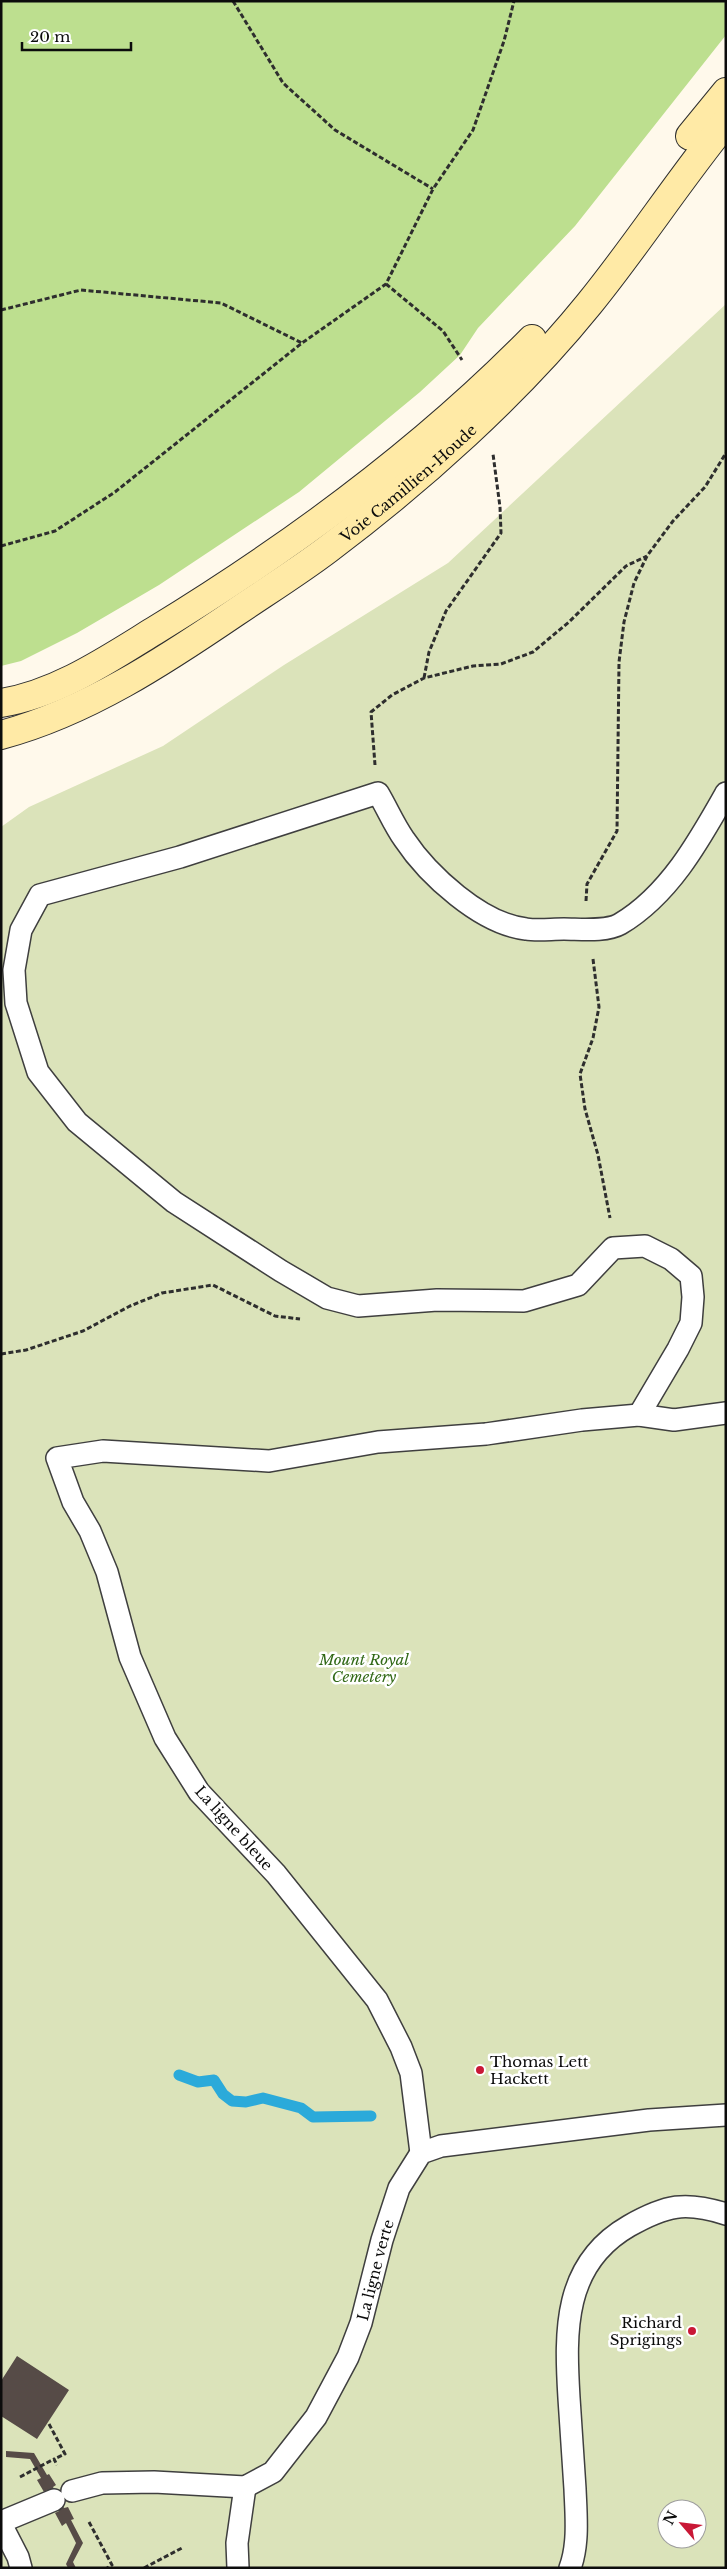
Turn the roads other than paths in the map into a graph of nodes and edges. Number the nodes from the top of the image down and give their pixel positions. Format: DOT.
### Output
graph roads {
  1 [pos="726,92"];
  2 [pos="726,122"];
  3 [pos="1,703"];
  4 [pos="1,735"];
  5 [pos="726,793"];
  6 [pos="726,1413"];
  7 [pos="639,1415"];
  8 [pos="726,2115"];
  9 [pos="421,2152"];
  10 [pos="726,2214"];
  11 [pos="245,2487"];
  12 [pos="1,2523"];
  13 [pos="21,2568"];
  14 [pos="238,2568"];
  15 [pos="570,2568"];
  1 -- 3 [label="street, Voie Camillien-Houde"];
  2 -- 4 [label="street, Voie Camillien-Houde"];
  5 -- 7 [label="lane"];
  6 -- 7 [label="lane"];
  7 -- 9 [label="lane, La ligne bleue"];
  8 -- 9 [label="lane"];
  9 -- 11 [label="lane, La ligne verte"];
  10 -- 15 [label="lane"];
  11 -- 12 [label="lane"];
  11 -- 14 [label="lane"];
  12 -- 13 [label="lane"];
}
